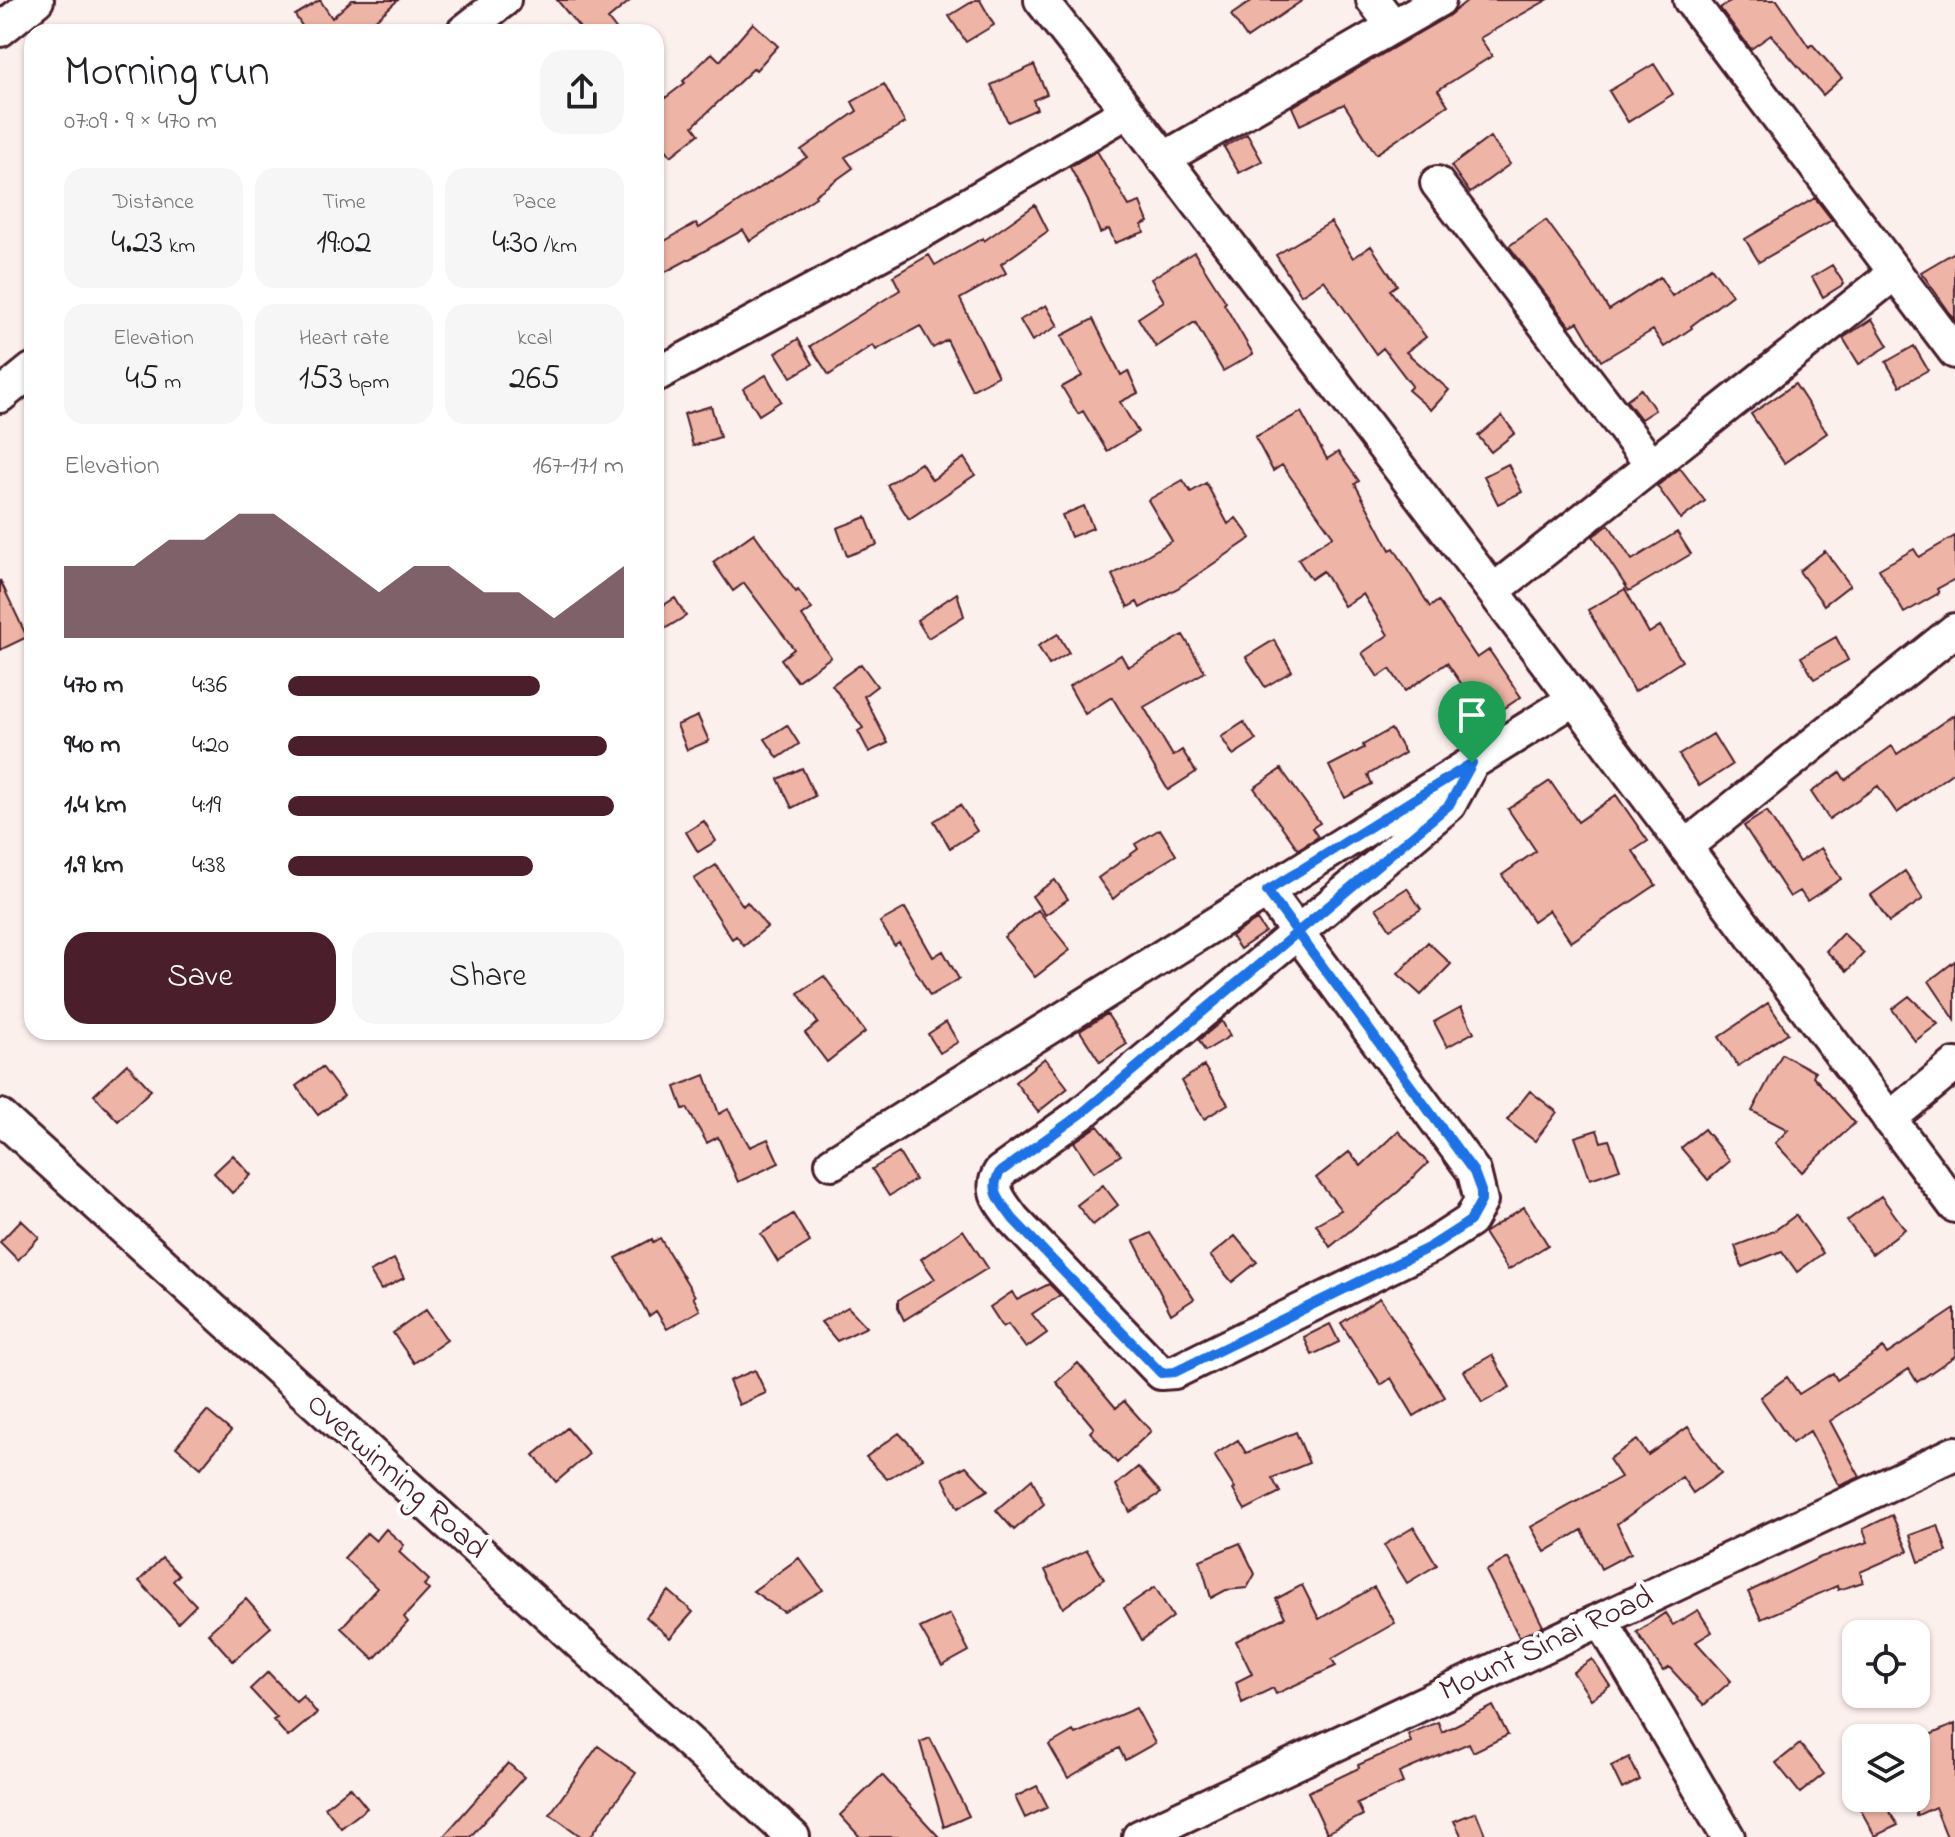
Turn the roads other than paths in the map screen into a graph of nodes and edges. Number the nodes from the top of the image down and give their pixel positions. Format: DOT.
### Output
graph roads {
  1 [pos="37,0"];
  2 [pos="504,0"];
  3 [pos="1041,0"];
  4 [pos="1373,0"];
  5 [pos="1439,0"];
  6 [pos="1690,0"];
  7 [pos="473,24"];
  8 [pos="1393,26"];
  9 [pos="0,30"];
  10 [pos="1128,111"];
  11 [pos="1163,159"];
  12 [pos="1437,183"];
  13 [pos="1895,273"];
  14 [pos="1955,352"];
  15 [pos="664,371"];
  16 [pos="24,376"];
  17 [pos="0,396"];
  18 [pos="1651,464"];
  19 [pos="1493,591"];
  20 [pos="1955,630"];
  21 [pos="1573,700"];
  22 [pos="1472,763"];
  23 [pos="1685,847"];
  24 [pos="1267,891"];
  25 [pos="1297,933"];
  26 [pos="1955,1065"];
  27 [pos="0,1116"];
  28 [pos="1889,1119"];
  29 [pos="832,1163"];
  30 [pos="1955,1206"];
  31 [pos="1955,1453"];
  32 [pos="1601,1620"];
  33 [pos="793,1837"];
  34 [pos="1139,1837"];
  35 [pos="1728,1837"];
  1 -- 9 [label="street"];
  2 -- 7 [label="street"];
  3 -- 10 [label="street"];
  4 -- 8 [label="street"];
  5 -- 8 [label="street"];
  6 -- 13 [label="street"];
  8 -- 11 [label="street"];
  10 -- 11 [label="street"];
  10 -- 15 [label="street"];
  11 -- 19 [label="street"];
  12 -- 18 [label="street"];
  13 -- 14 [label="street"];
  13 -- 18 [label="street"];
  16 -- 17 [label="street"];
  18 -- 19 [label="street"];
  19 -- 21 [label="street"];
  20 -- 23 [label="street"];
  21 -- 22 [label="street"];
  21 -- 23 [label="street"];
  22 -- 24 [label="street"];
  22 -- 25 [label="street"];
  23 -- 28 [label="street"];
  24 -- 25 [label="street"];
  24 -- 29 [label="street"];
  25 -- 25 [label="street"];
  26 -- 28 [label="street"];
  27 -- 33 [label="street, Overwinning Road"];
  28 -- 30 [label="street"];
  31 -- 32 [label="street, Mount Sinai Road"];
  32 -- 34 [label="street, Mount Sinai Road"];
  32 -- 35 [label="street"];
}
